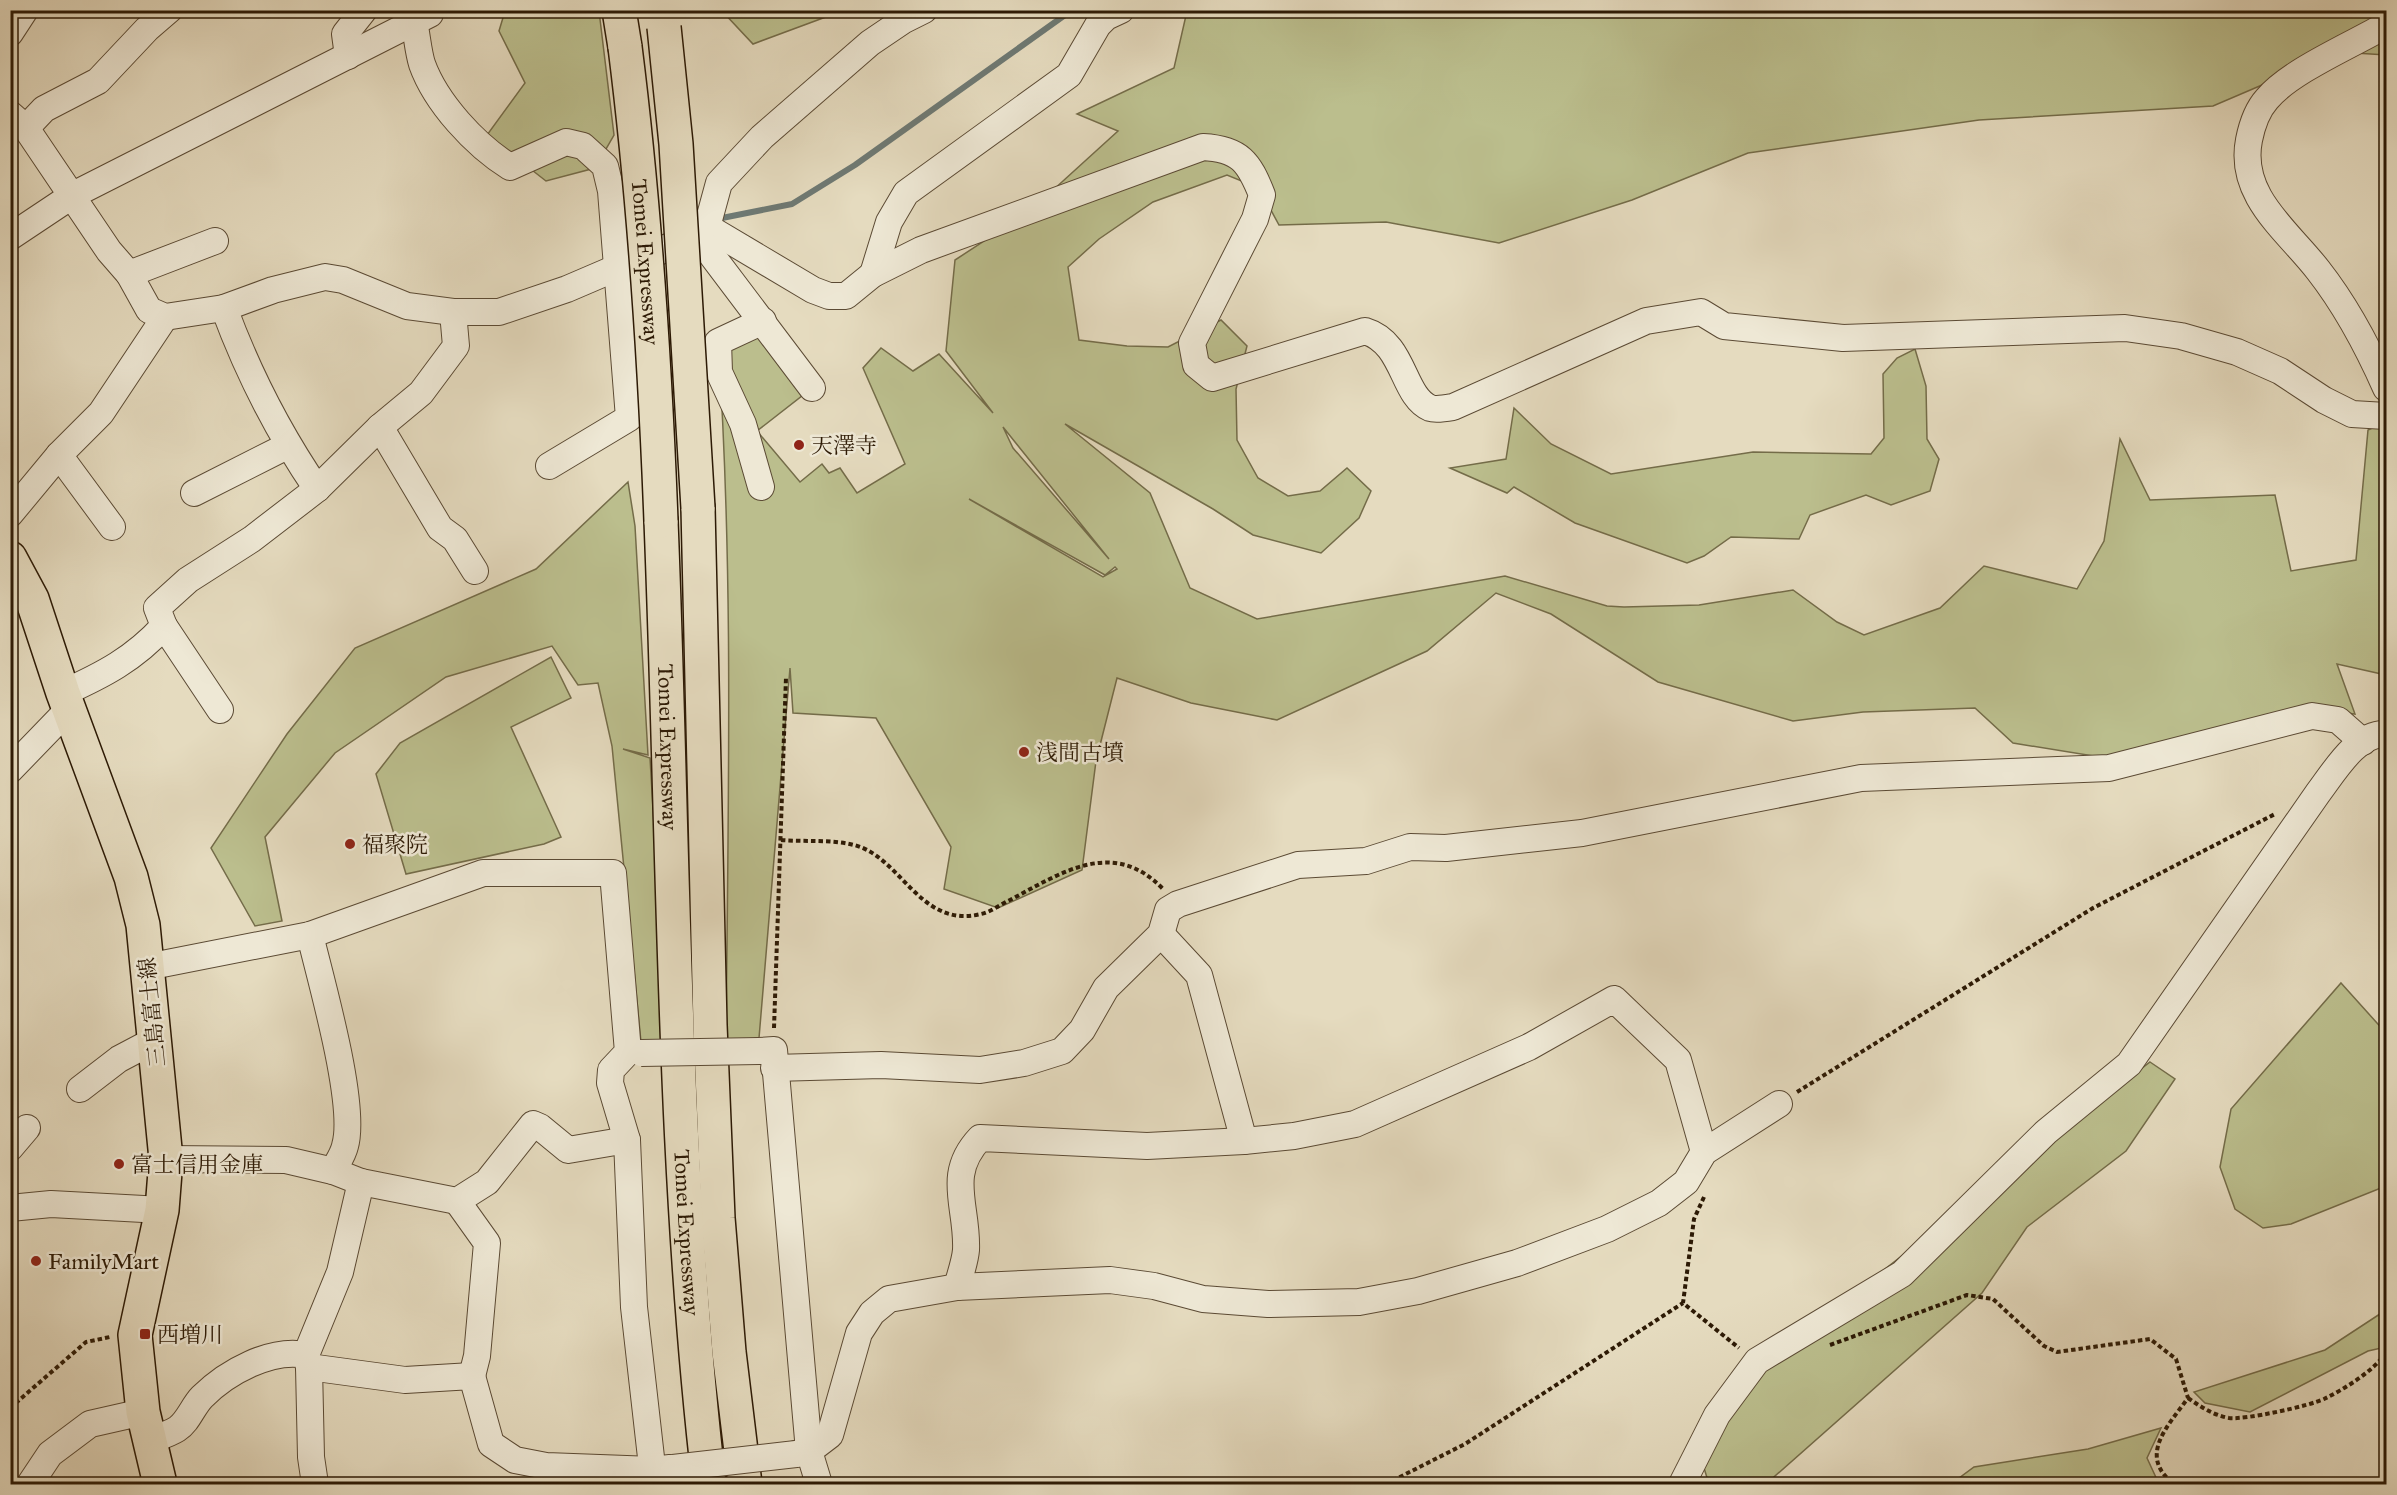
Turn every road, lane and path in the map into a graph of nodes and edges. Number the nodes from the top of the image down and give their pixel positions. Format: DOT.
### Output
graph roads {
  1 [pos="25,10"];
  2 [pos="169,10"];
  3 [pos="364,10"];
  4 [pos="438,10"];
  5 [pos="619,10"];
  6 [pos="924,10"];
  7 [pos="1120,10"];
  8 [pos="418,16"];
  9 [pos="662,19"];
  10 [pos="2386,25"];
  11 [pos="10,33"];
  12 [pos="348,56"];
  13 [pos="18,121"];
  14 [pos="73,195"];
  15 [pos="701,230"];
  16 [pos="10,237"];
  17 [pos="214,241"];
  18 [pos="616,268"];
  19 [pos="129,274"];
  20 [pos="873,274"];
  21 [pos="225,308"];
  22 [pos="453,312"];
  23 [pos="165,317"];
  24 [pos="763,321"];
  25 [pos="812,388"];
  26 [pos="2386,388"];
  27 [pos="2386,416"];
  28 [pos="380,427"];
  29 [pos="287,446"];
  30 [pos="59,455"];
  31 [pos="549,466"];
  32 [pos="761,487"];
  33 [pos="317,489"];
  34 [pos="194,493"];
  35 [pos="10,514"];
  36 [pos="112,527"];
  37 [pos="10,558"];
  38 [pos="475,571"];
  39 [pos="164,626"];
  40 [pos="786,676"];
  41 [pos="66,701"];
  42 [pos="220,710"];
  43 [pos="2375,738"];
  44 [pos="10,770"];
  45 [pos="2277,814"];
  46 [pos="781,840"];
  47 [pos="1178,904"];
  48 [pos="1161,934"];
  49 [pos="310,935"];
  50 [pos="147,967"];
  51 [pos="155,1040"];
  52 [pos="634,1053"];
  53 [pos="769,1056"];
  54 [pos="80,1089"];
  55 [pos="1779,1104"];
  56 [pos="27,1128"];
  57 [pos="627,1140"];
  58 [pos="1244,1141"];
  59 [pos="10,1148"];
  60 [pos="1704,1152"];
  61 [pos="166,1159"];
  62 [pos="333,1171"];
  63 [pos="361,1182"];
  64 [pos="1706,1193"];
  65 [pos="457,1201"];
  66 [pos="10,1208"];
  67 [pos="162,1210"];
  68 [pos="957,1287"];
  69 [pos="1683,1303"];
  70 [pos="135,1335"];
  71 [pos="1827,1347"];
  72 [pos="2386,1353"];
  73 [pos="307,1361"];
  74 [pos="1757,1361"];
  75 [pos="472,1376"];
  76 [pos="2188,1398"];
  77 [pos="10,1408"];
  78 [pos="147,1426"];
  79 [pos="803,1453"];
  80 [pos="660,1474"];
  81 [pos="30,1485"];
  82 [pos="160,1485"];
  83 [pos="315,1485"];
  84 [pos="709,1485"];
  85 [pos="745,1485"];
  86 [pos="819,1485"];
  87 [pos="1386,1485"];
  88 [pos="1682,1485"];
  89 [pos="2174,1485"];
  1 -- 11 [label="street"];
  2 -- 13 [label="street"];
  3 -- 12 [label="street"];
  4 -- 8 [label="street"];
  5 -- 84 [label="main road, Tomei Expressway, bridge"];
  6 -- 15 [label="street"];
  7 -- 20 [label="street"];
  8 -- 12 [label="street"];
  8 -- 18 [label="street"];
  9 -- 85 [label="main road, Tomei Expressway, bridge"];
  10 -- 26 [label="street"];
  12 -- 14 [label="street"];
  13 -- 14 [label="street"];
  14 -- 16 [label="street"];
  14 -- 19 [label="street"];
  15 -- 18 [label="street"];
  15 -- 20 [label="street"];
  15 -- 24 [label="street"];
  17 -- 19 [label="street"];
  18 -- 22 [label="street"];
  18 -- 31 [label="street"];
  19 -- 23 [label="street"];
  20 -- 27 [label="street"];
  21 -- 22 [label="street"];
  21 -- 23 [label="street"];
  21 -- 29 [label="street"];
  22 -- 28 [label="street"];
  23 -- 30 [label="street"];
  24 -- 25 [label="street"];
  24 -- 32 [label="street"];
  28 -- 33 [label="street"];
  28 -- 38 [label="street"];
  29 -- 33 [label="street"];
  29 -- 34 [label="street"];
  30 -- 35 [label="street"];
  30 -- 36 [label="street"];
  33 -- 39 [label="street"];
  37 -- 41 [label="main road, 三島富士線"];
  39 -- 41 [label="street"];
  39 -- 42 [label="street"];
  40 -- 46 [label="path"];
  41 -- 44 [label="street"];
  41 -- 50 [label="main road, 三島富士線"];
  43 -- 47 [label="street"];
  43 -- 74 [label="street"];
  45 -- 55 [label="path"];
  46 -- 47 [label="path"];
  46 -- 53 [label="path"];
  47 -- 48 [label="street"];
  48 -- 53 [label="street"];
  48 -- 58 [label="street"];
  49 -- 50 [label="street"];
  49 -- 52 [label="street"];
  49 -- 62 [label="street"];
  50 -- 51 [label="main road, 三島富士線"];
  51 -- 54 [label="street"];
  51 -- 61 [label="main road, 三島富士線"];
  52 -- 53 [label="street, bridge"];
  52 -- 57 [label="street"];
  53 -- 79 [label="street"];
  55 -- 60 [label="street"];
  56 -- 59 [label="street"];
  57 -- 65 [label="street"];
  57 -- 80 [label="street"];
  58 -- 60 [label="street"];
  58 -- 68 [label="street"];
  60 -- 68 [label="street"];
  61 -- 62 [label="street"];
  61 -- 67 [label="main road, 三島富士線"];
  62 -- 63 [label="street"];
  63 -- 65 [label="street"];
  63 -- 73 [label="street"];
  64 -- 69 [label="path"];
  65 -- 75 [label="street"];
  66 -- 67 [label="street"];
  67 -- 70 [label="main road, 三島富士線"];
  68 -- 79 [label="street"];
  69 -- 74 [label="path"];
  69 -- 87 [label="path"];
  70 -- 77 [label="path"];
  70 -- 78 [label="main road, 三島富士線"];
  71 -- 76 [label="path"];
  72 -- 76 [label="path"];
  73 -- 75 [label="street"];
  73 -- 78 [label="street"];
  73 -- 83 [label="street"];
  74 -- 88 [label="street"];
  75 -- 80 [label="street"];
  76 -- 89 [label="path"];
  78 -- 81 [label="street"];
  78 -- 82 [label="main road, 三島富士線"];
  79 -- 80 [label="street, bridge"];
  79 -- 86 [label="street"];
}
